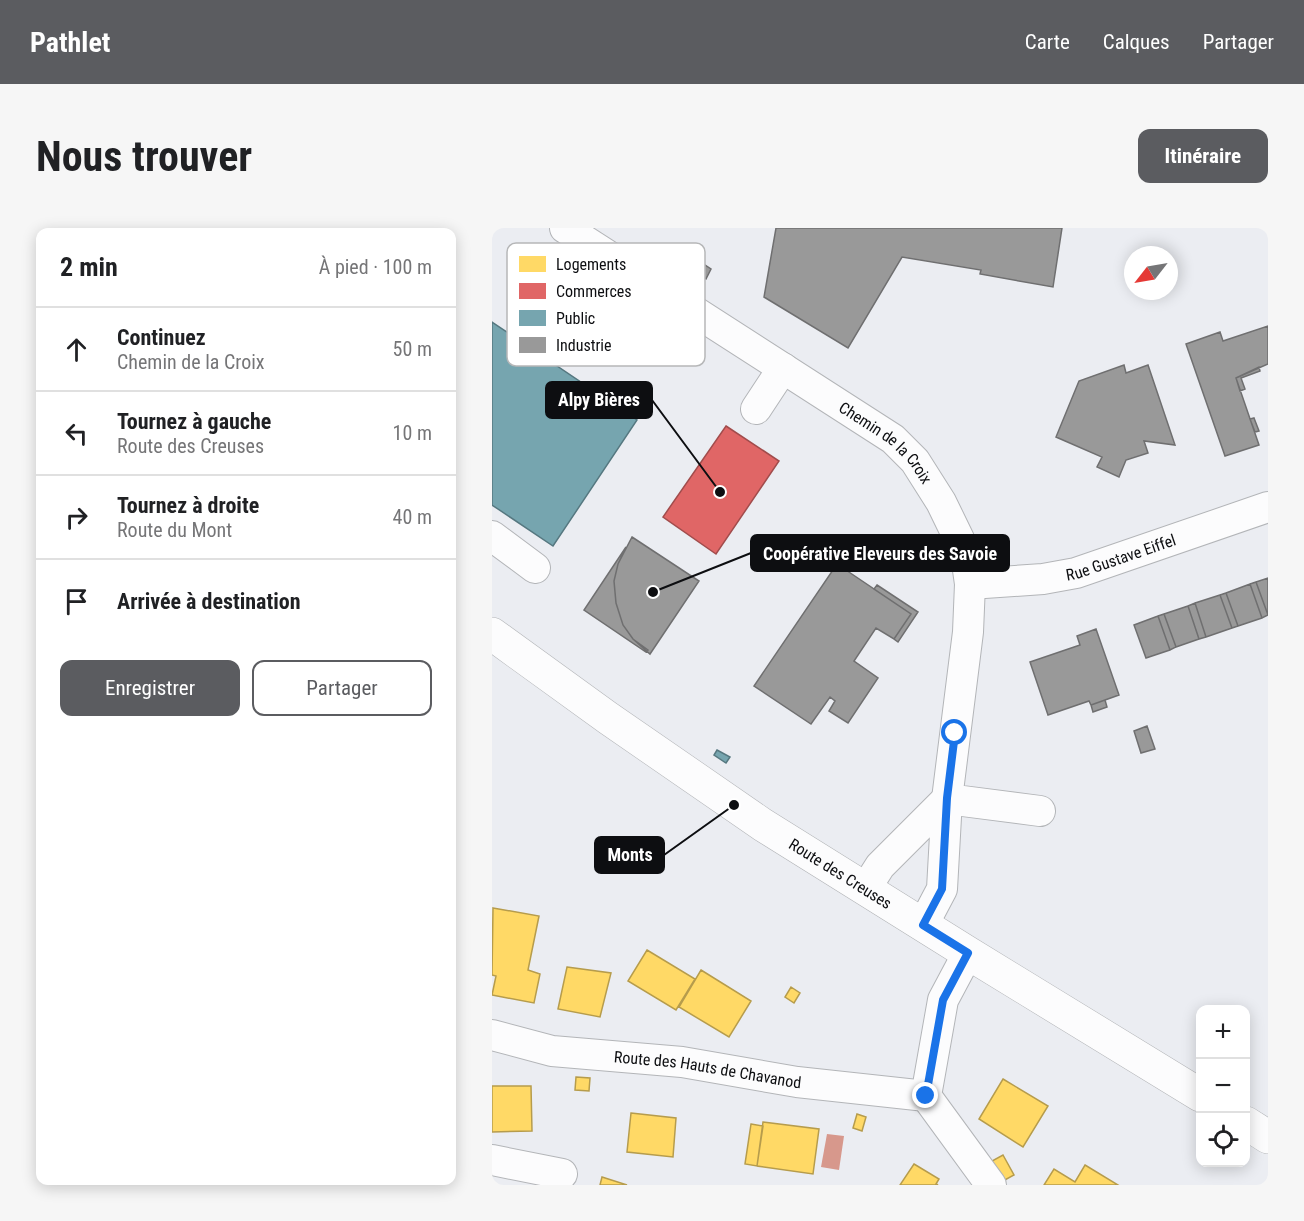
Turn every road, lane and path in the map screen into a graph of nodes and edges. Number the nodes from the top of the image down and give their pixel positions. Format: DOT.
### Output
graph roads {
  1 [pos="565,228"];
  2 [pos="588,243"];
  3 [pos="705,318"];
  4 [pos="783,368"];
  5 [pos="756,409"];
  6 [pos="1268,507"];
  7 [pos="492,536"];
  8 [pos="535,567"];
  9 [pos="970,584"];
  10 [pos="492,634"];
  11 [pos="947,798"];
  12 [pos="1040,811"];
  13 [pos="866,888"];
  14 [pos="923,925"];
  15 [pos="968,953"];
  16 [pos="492,1035"];
  17 [pos="1196,1093"];
  18 [pos="926,1096"];
  19 [pos="1250,1126"];
  20 [pos="1268,1137"];
  21 [pos="492,1160"];
  22 [pos="562,1174"];
  23 [pos="991,1185"];
  1 -- 2 [label="street, Chemin de la Croix"];
  3 -- 4 [label="street, Chemin de la Croix"];
  4 -- 5 [label="street"];
  4 -- 9 [label="street, Chemin de la Croix"];
  6 -- 9 [label="street, Rue Gustave Eiffel"];
  7 -- 8 [label="street"];
  9 -- 11 [label="street, Chemin de la Croix"];
  10 -- 13 [label="main road, Route des Creuses"];
  11 -- 12 [label="street"];
  11 -- 13 [label="street"];
  11 -- 14 [label="street, Chemin de la Croix"];
  13 -- 14 [label="main road, Route des Creuses"];
  14 -- 15 [label="main road, Route des Creuses"];
  15 -- 17 [label="main road, Route des Creuses"];
  15 -- 18 [label="street"];
  16 -- 18 [label="street, Route des Hauts de Chavanod"];
  18 -- 23 [label="street"];
  19 -- 20 [label="main road"];
  21 -- 22 [label="street"];
}
